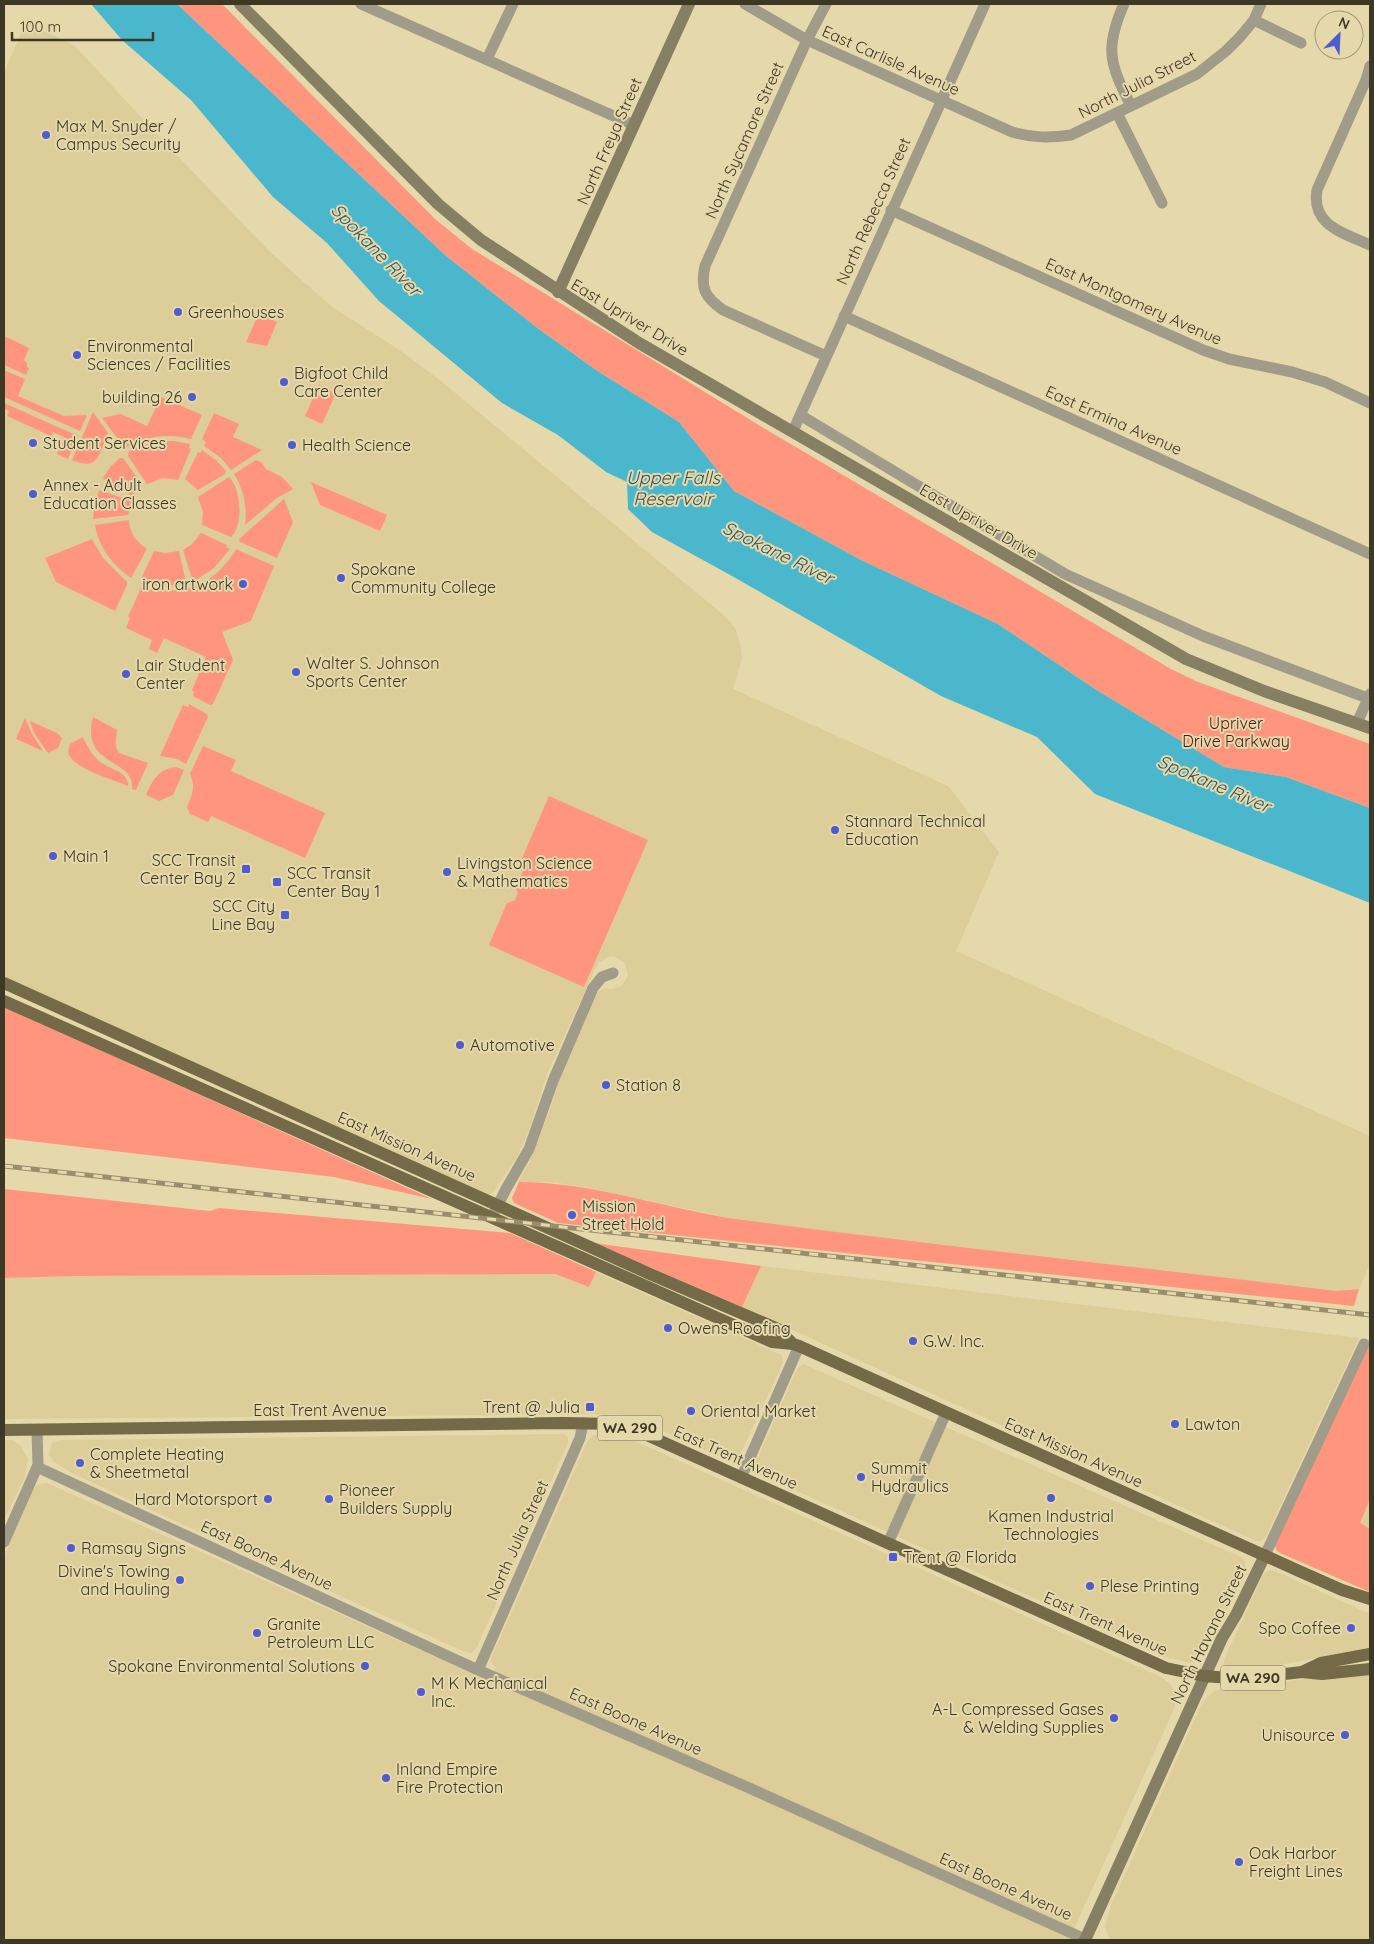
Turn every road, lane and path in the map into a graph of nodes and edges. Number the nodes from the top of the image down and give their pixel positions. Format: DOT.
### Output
graph roads {
  1 [pos="240,4"];
  2 [pos="361,4"];
  3 [pos="513,4"];
  4 [pos="689,4"];
  5 [pos="745,4"];
  6 [pos="826,4"];
  7 [pos="985,4"];
  8 [pos="1124,4"];
  9 [pos="1261,4"];
  10 [pos="1254,20"];
  11 [pos="807,40"];
  12 [pos="1301,43"];
  13 [pos="487,59"];
  14 [pos="1370,66"];
  15 [pos="1368,81"];
  16 [pos="941,100"];
  17 [pos="1131,106"];
  18 [pos="1117,113"];
  19 [pos="634,125"];
  20 [pos="1029,137"];
  21 [pos="1162,203"];
  22 [pos="891,210"];
  23 [pos="1370,245"];
  24 [pos="558,292"];
  25 [pos="844,316"];
  26 [pos="826,356"];
  27 [pos="1370,403"];
  28 [pos="800,415"];
  29 [pos="793,431"];
  30 [pos="1370,554"];
  31 [pos="1065,574"];
  32 [pos="1058,585"];
  33 [pos="1370,697"];
  34 [pos="1357,723"];
  35 [pos="1370,728"];
  36 [pos="613,973"];
  37 [pos="4,983"];
  38 [pos="4,1001"];
  39 [pos="498,1204"];
  40 [pos="491,1219"];
  41 [pos="1364,1344"];
  42 [pos="796,1345"];
  43 [pos="946,1413"];
  44 [pos="583,1423"];
  45 [pos="4,1430"];
  46 [pos="38,1430"];
  47 [pos="38,1467"];
  48 [pos="741,1478"];
  49 [pos="4,1542"];
  50 [pos="888,1543"];
  51 [pos="1265,1556"];
  52 [pos="1342,1590"];
  53 [pos="1370,1599"];
  54 [pos="1370,1606"];
  55 [pos="1370,1654"];
  56 [pos="1370,1669"];
  57 [pos="478,1670"];
  58 [pos="1302,1672"];
  59 [pos="1204,1676"];
  60 [pos="1086,1940"];
  1 -- 24 [label="street, East Upriver Drive"];
  2 -- 13 [label="street"];
  3 -- 13 [label="street"];
  4 -- 19 [label="street, North Freya Street"];
  5 -- 11 [label="street, East Carlisle Avenue"];
  6 -- 11 [label="street, North Sycamore Street"];
  7 -- 16 [label="street, North Rebecca Street"];
  8 -- 17 [label="street"];
  9 -- 10 [label="street, North Julia Street"];
  10 -- 12 [label="street"];
  10 -- 17 [label="street, North Julia Street"];
  11 -- 16 [label="street, East Carlisle Avenue"];
  11 -- 26 [label="street, North Sycamore Street"];
  13 -- 19 [label="street"];
  14 -- 15 [label="street"];
  15 -- 23 [label="street"];
  16 -- 20 [label="street, East Carlisle Avenue"];
  16 -- 22 [label="street, North Rebecca Street"];
  17 -- 18 [label="street, North Julia Street"];
  18 -- 20 [label="street, North Julia Street"];
  18 -- 21 [label="street"];
  19 -- 24 [label="street, North Freya Street"];
  22 -- 25 [label="street, North Rebecca Street"];
  22 -- 27 [label="street, East Montgomery Avenue"];
  24 -- 29 [label="street, East Upriver Drive"];
  25 -- 26 [label="street, North Rebecca Street"];
  25 -- 30 [label="street, East Ermina Avenue"];
  26 -- 28 [label="street, North Rebecca Street"];
  28 -- 29 [label="street, North Rebecca Street"];
  28 -- 31 [label="street, East Upriver Drive"];
  29 -- 32 [label="street, East Upriver Drive"];
  31 -- 32 [label="street"];
  31 -- 33 [label="street, East Upriver Drive"];
  32 -- 34 [label="street, East Upriver Drive"];
  33 -- 34 [label="street"];
  34 -- 35 [label="street, East Upriver Drive"];
  36 -- 39 [label="street"];
  37 -- 39 [label="main road, East Mission Avenue"];
  38 -- 40 [label="main road, East Mission Avenue"];
  39 -- 40 [label="street"];
  39 -- 42 [label="main road, East Mission Avenue"];
  40 -- 42 [label="main road, East Mission Avenue"];
  41 -- 51 [label="street, North Havana Street"];
  42 -- 43 [label="main road, East Mission Avenue"];
  42 -- 48 [label="street"];
  43 -- 50 [label="street"];
  43 -- 51 [label="main road, East Mission Avenue"];
  44 -- 46 [label="main road, East Trent Avenue / WA 290"];
  44 -- 48 [label="main road, East Trent Avenue / WA 290"];
  44 -- 57 [label="street, North Julia Street"];
  45 -- 46 [label="main road, East Trent Avenue / WA 290"];
  46 -- 47 [label="street"];
  47 -- 49 [label="street"];
  47 -- 57 [label="street, East Boone Avenue"];
  48 -- 50 [label="main road, East Trent Avenue / WA 290"];
  50 -- 59 [label="main road, East Trent Avenue / WA 290"];
  51 -- 52 [label="main road, East Mission Avenue"];
  51 -- 59 [label="street, North Havana Street"];
  52 -- 53 [label="main road, East Mission Avenue"];
  52 -- 54 [label="main road, East Mission Avenue"];
  55 -- 58 [label="main road, East Trent Avenue / WA 290"];
  56 -- 58 [label="main road, East Trent Avenue / WA 290"];
  57 -- 60 [label="street, East Boone Avenue"];
  58 -- 59 [label="main road, East Trent Avenue / WA 290"];
  59 -- 60 [label="street, North Havana Street"];
}
